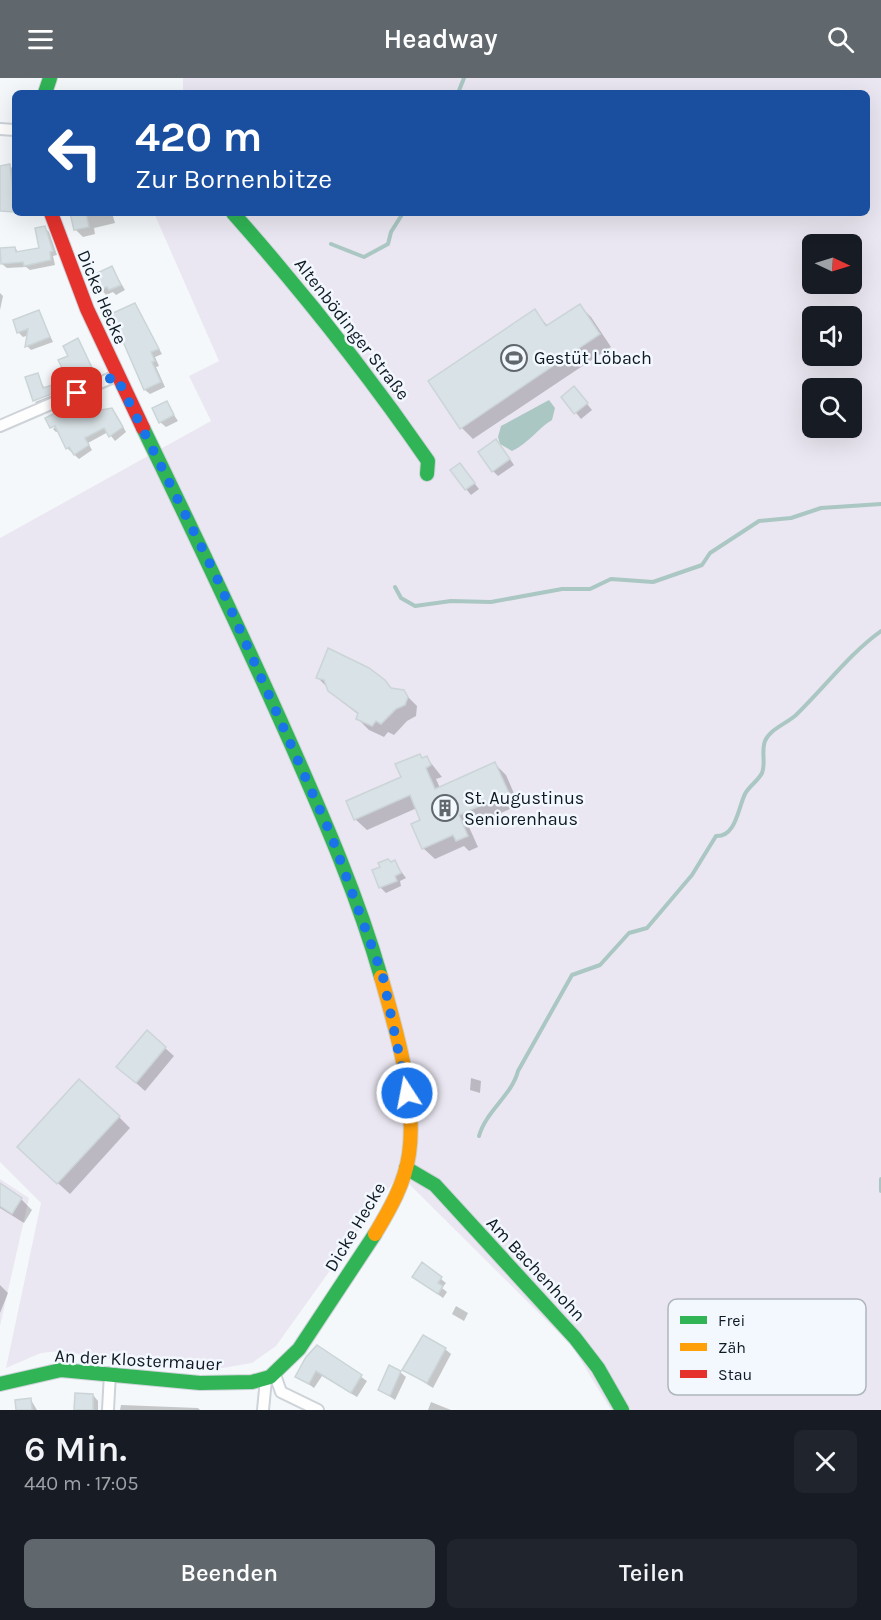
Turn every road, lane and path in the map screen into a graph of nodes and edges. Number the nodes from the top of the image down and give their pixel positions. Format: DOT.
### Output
graph roads {
  1 [pos="52,216"];
  2 [pos="236,216"];
  3 [pos="116,376"];
  4 [pos="0,426"];
  5 [pos="427,474"];
  6 [pos="406,1168"];
  7 [pos="110,1373"];
  8 [pos="270,1377"];
  9 [pos="0,1384"];
  10 [pos="108,1410"];
  11 [pos="263,1410"];
  12 [pos="318,1410"];
  13 [pos="622,1410"];
  1 -- 3 [label="street, Dicke Hecke"];
  2 -- 5 [label="street, Altenbödinger Straße"];
  3 -- 4 [label="street"];
  3 -- 6 [label="street, Dicke Hecke"];
  6 -- 8 [label="street, Dicke Hecke"];
  6 -- 13 [label="street, Am Bachenhohn"];
  7 -- 8 [label="street, An der Klostermauer"];
  7 -- 9 [label="street, An der Klostermauer"];
  7 -- 10 [label="street"];
  8 -- 11 [label="street"];
  8 -- 12 [label="street"];
}
